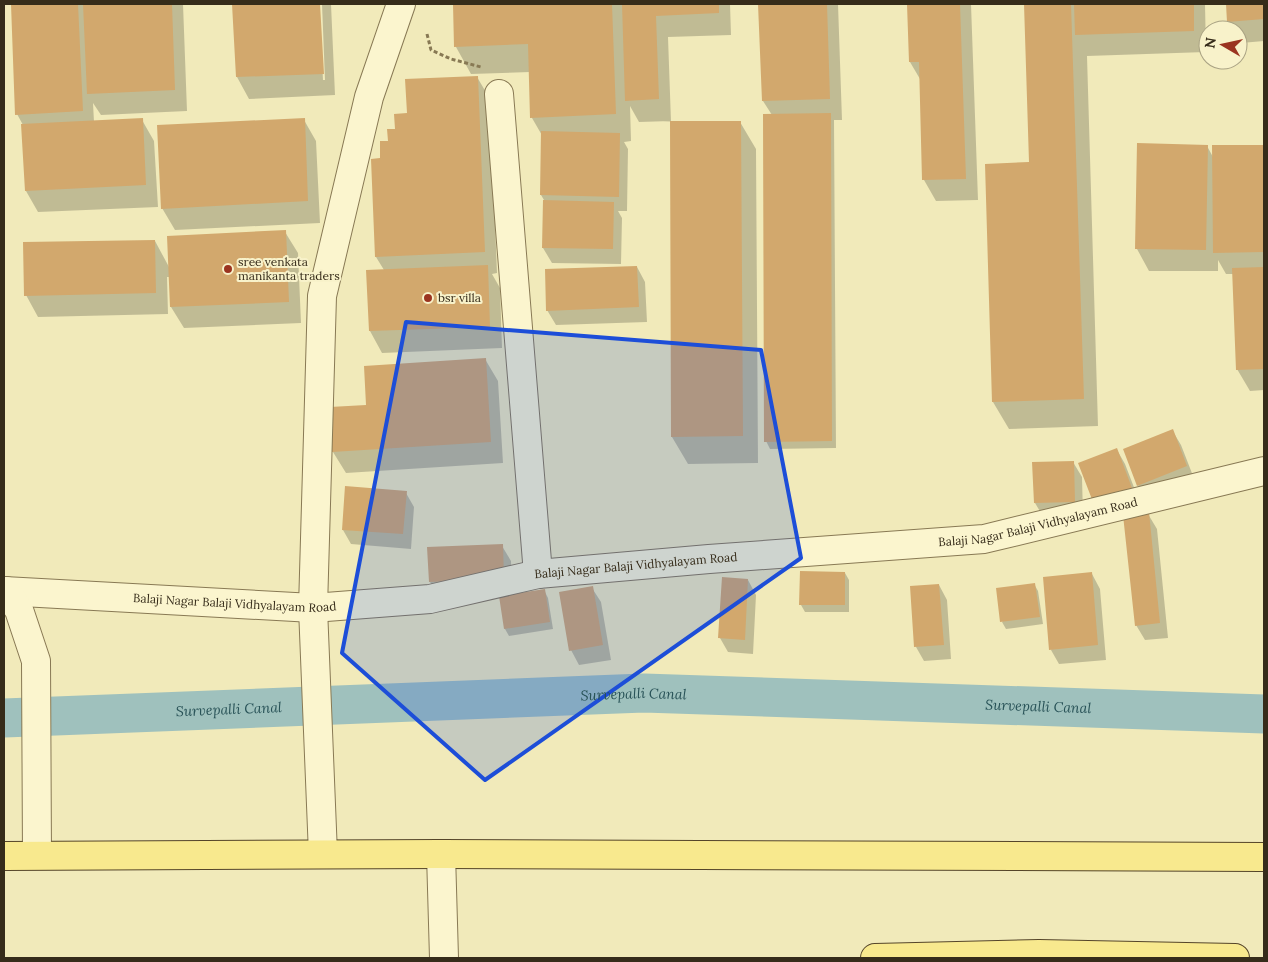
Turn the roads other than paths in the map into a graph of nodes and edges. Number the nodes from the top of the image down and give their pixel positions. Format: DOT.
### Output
graph roads {
  1 [pos="401,4"];
  2 [pos="499,94"];
  3 [pos="1264,472"];
  4 [pos="538,574"];
  5 [pos="5,591"];
  6 [pos="313,608"];
  7 [pos="323,854"];
  8 [pos="441,854"];
  9 [pos="37,855"];
  10 [pos="4,856"];
  11 [pos="1264,857"];
  12 [pos="1039,956"];
  13 [pos="444,958"];
  14 [pos="876,958"];
  15 [pos="1235,958"];
  1 -- 6 [label="street"];
  2 -- 4 [label="street"];
  3 -- 4 [label="street, Balaji Nagar Balaji Vidhyalayam Road"];
  4 -- 6 [label="street, Balaji Nagar Balaji Vidhyalayam Road"];
  5 -- 6 [label="street, Balaji Nagar Balaji Vidhyalayam Road"];
  5 -- 9 [label="street"];
  6 -- 7 [label="street"];
  7 -- 8 [label="main road"];
  7 -- 9 [label="main road"];
  8 -- 11 [label="main road"];
  8 -- 13 [label="street"];
  9 -- 10 [label="main road"];
  12 -- 14 [label="main road"];
  12 -- 15 [label="main road"];
}
